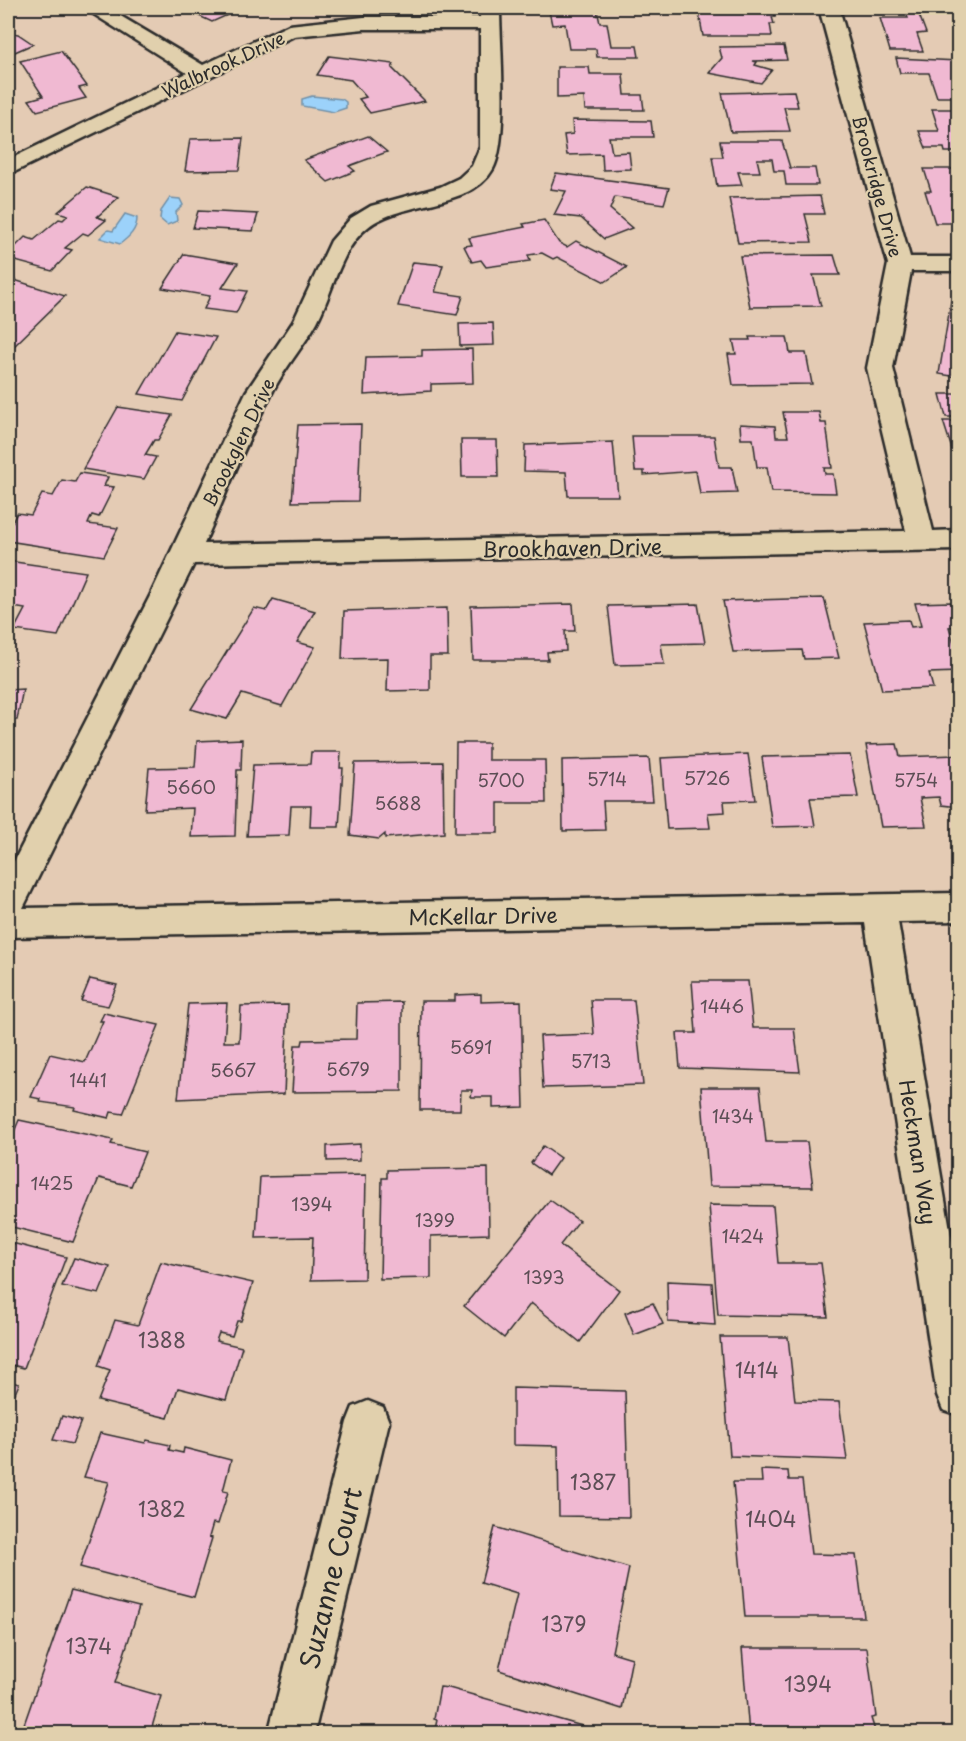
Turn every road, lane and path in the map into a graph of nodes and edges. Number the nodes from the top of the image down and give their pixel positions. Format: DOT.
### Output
graph roads {
  1 [pos="94,8"];
  2 [pos="829,8"];
  3 [pos="490,15"];
  4 [pos="202,73"];
  5 [pos="8,168"];
  6 [pos="900,264"];
  7 [pos="958,264"];
  8 [pos="958,540"];
  9 [pos="922,541"];
  10 [pos="185,554"];
  11 [pos="8,905"];
  12 [pos="958,907"];
  13 [pos="879,908"];
  14 [pos="8,923"];
  15 [pos="958,1395"];
  16 [pos="368,1422"];
  17 [pos="291,1734"];
  1 -- 4 [label="street"];
  2 -- 6 [label="street, Brookridge Drive"];
  3 -- 4 [label="street, Walbrook Drive"];
  3 -- 10 [label="street, Brookglen Drive"];
  4 -- 5 [label="street, Walbrook Drive"];
  6 -- 7 [label="street"];
  6 -- 9 [label="street, Brookridge Drive"];
  8 -- 9 [label="street, Brookhaven Drive"];
  9 -- 10 [label="street, Brookhaven Drive"];
  10 -- 11 [label="street, Brookglen Drive"];
  12 -- 13 [label="street, McKellar Drive"];
  13 -- 14 [label="street, McKellar Drive"];
  13 -- 15 [label="street, Heckman Way"];
  16 -- 17 [label="street, Suzanne Court"];
}
